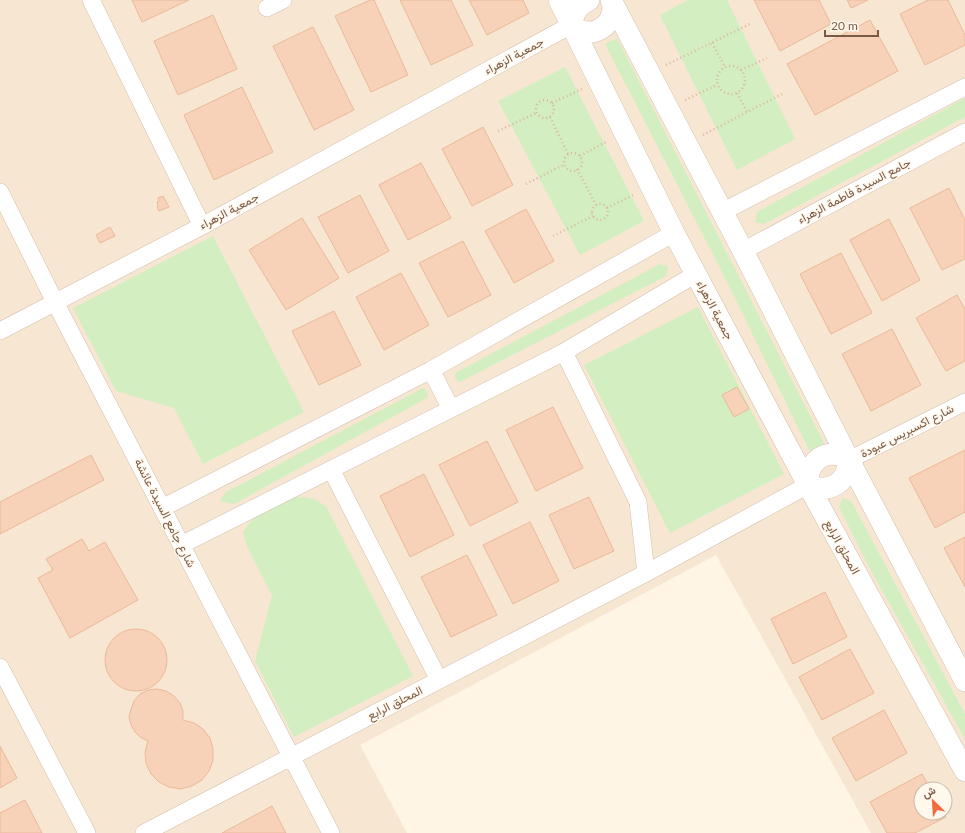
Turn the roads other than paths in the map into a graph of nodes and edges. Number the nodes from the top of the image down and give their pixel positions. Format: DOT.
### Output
graph roads {
  1 [pos="91,0"];
  2 [pos="283,0"];
  3 [pos="559,0"];
  4 [pos="589,0"];
  5 [pos="613,1"];
  6 [pos="267,8"];
  7 [pos="571,25"];
  8 [pos="965,87"];
  9 [pos="965,132"];
  10 [pos="0,192"];
  11 [pos="722,212"];
  12 [pos="202,226"];
  13 [pos="674,233"];
  14 [pos="743,251"];
  15 [pos="696,274"];
  16 [pos="55,302"];
  17 [pos="0,331"];
  18 [pos="564,352"];
  19 [pos="431,370"];
  20 [pos="965,402"];
  21 [pos="451,409"];
  22 [pos="849,460"];
  23 [pos="331,469"];
  24 [pos="808,485"];
  25 [pos="162,508"];
  26 [pos="181,544"];
  27 [pos="646,573"];
  28 [pos="0,667"];
  29 [pos="439,680"];
  30 [pos="965,681"];
  31 [pos="291,756"];
  32 [pos="965,771"];
  33 [pos="87,833"];
  34 [pos="144,833"];
  35 [pos="331,833"];
  1 -- 12 [label="street"];
  2 -- 6 [label="street"];
  3 -- 7 [label="street"];
  4 -- 7 [label="street"];
  5 -- 7 [label="street"];
  5 -- 11 [label="street"];
  7 -- 12 [label="street, جمعية الزهراء"];
  7 -- 13 [label="street, جمعية الزهراء"];
  8 -- 11 [label="street"];
  9 -- 14 [label="street, جامع السيدة فاطمة الزهراء"];
  10 -- 16 [label="street, شارع جامع السيدة عائشة"];
  11 -- 14 [label="street"];
  12 -- 16 [label="street, جمعية الزهراء"];
  13 -- 15 [label="street, جمعية الزهراء"];
  13 -- 19 [label="street"];
  14 -- 22 [label="street"];
  15 -- 18 [label="street"];
  15 -- 24 [label="street, جمعية الزهراء"];
  16 -- 17 [label="street, جمعية الزهراء"];
  16 -- 25 [label="street, شارع جامع السيدة عائشة"];
  18 -- 21 [label="street"];
  18 -- 27 [label="street"];
  19 -- 21 [label="street"];
  19 -- 25 [label="street"];
  20 -- 22 [label="street, شارع اكسبريس عبودة"];
  21 -- 23 [label="street"];
  22 -- 24 [label="street"];
  22 -- 24 [label="street"];
  22 -- 30 [label="street"];
  23 -- 26 [label="street"];
  23 -- 29 [label="street"];
  24 -- 27 [label="street, المحلق الرابع"];
  24 -- 32 [label="street, المحلق الرابع"];
  25 -- 26 [label="street, شارع جامع السيدة عائشة"];
  26 -- 31 [label="street, شارع جامع السيدة عائشة"];
  27 -- 29 [label="street, المحلق الرابع"];
  28 -- 33 [label="street"];
  29 -- 31 [label="street, المحلق الرابع"];
  31 -- 34 [label="street, المحلق الرابع"];
  31 -- 35 [label="street, شارع جامع السيدة عائشة"];
}
